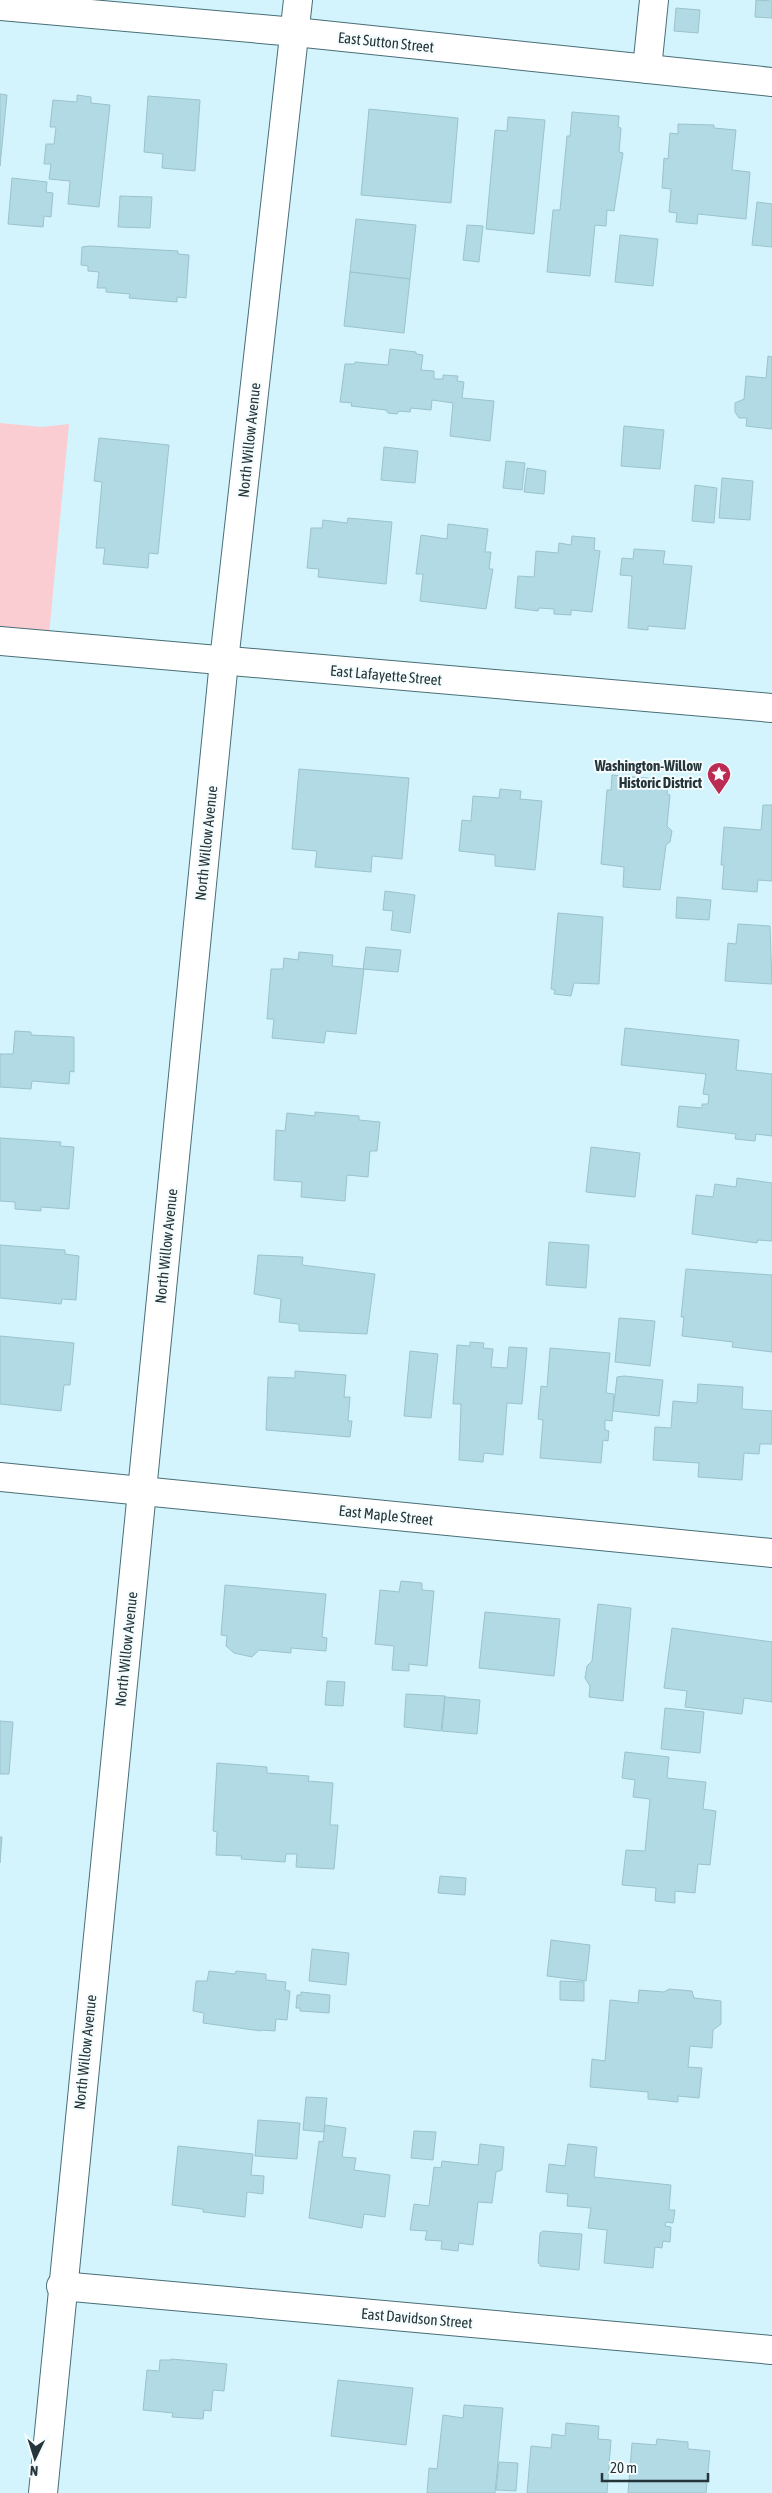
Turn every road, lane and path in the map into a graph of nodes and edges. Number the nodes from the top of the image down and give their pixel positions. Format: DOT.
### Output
graph roads {
  1 [pos="298,0"];
  2 [pos="654,0"];
  3 [pos="0,6"];
  4 [pos="295,32"];
  5 [pos="648,69"];
  6 [pos="772,82"];
  7 [pos="0,641"];
  8 [pos="224,661"];
  9 [pos="772,708"];
  10 [pos="0,1477"];
  11 [pos="142,1491"];
  12 [pos="772,1553"];
  13 [pos="62,2286"];
  14 [pos="772,2350"];
  15 [pos="43,2493"];
  1 -- 4 [label="street, North Willow Avenue"];
  2 -- 5 [label="street"];
  3 -- 4 [label="street, East Sutton Street"];
  4 -- 5 [label="street, East Sutton Street"];
  4 -- 8 [label="street, North Willow Avenue"];
  5 -- 6 [label="street, East Sutton Street"];
  7 -- 8 [label="street, East Lafayette Street"];
  8 -- 9 [label="street, East Lafayette Street"];
  8 -- 11 [label="street, North Willow Avenue"];
  10 -- 11 [label="street, East Maple Street"];
  11 -- 12 [label="street, East Maple Street"];
  11 -- 13 [label="street, North Willow Avenue"];
  13 -- 14 [label="street, East Davidson Street"];
  13 -- 15 [label="street, North Willow Avenue"];
}
